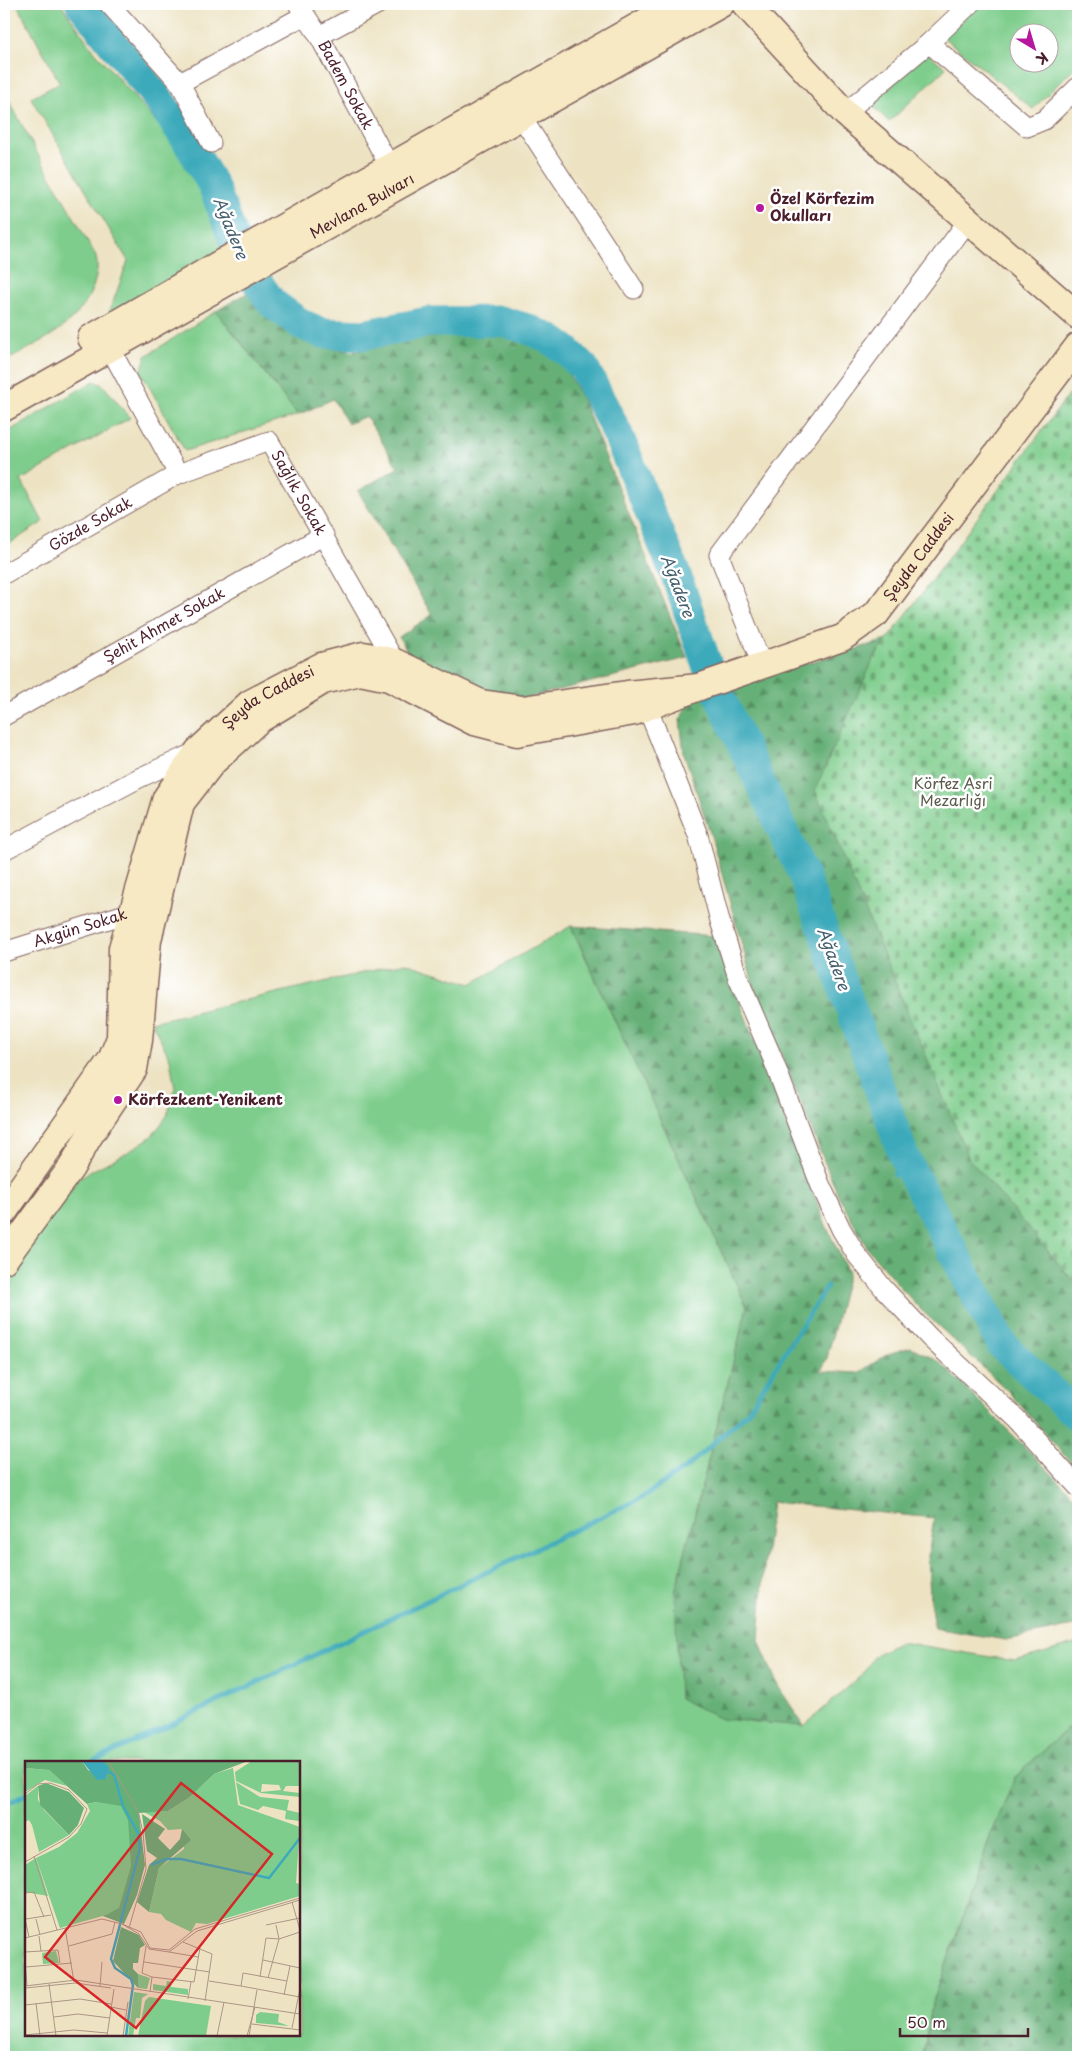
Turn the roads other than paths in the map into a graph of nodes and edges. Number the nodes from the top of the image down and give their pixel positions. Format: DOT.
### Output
graph roads {
  1 [pos="109,4"];
  2 [pos="378,4"];
  3 [pos="677,4"];
  4 [pos="721,4"];
  5 [pos="745,4"];
  6 [pos="970,4"];
  7 [pos="302,9"];
  8 [pos="319,36"];
  9 [pos="929,43"];
  10 [pos="180,83"];
  11 [pos="1078,87"];
  12 [pos="515,108"];
  13 [pos="846,113"];
  14 [pos="212,143"];
  15 [pos="390,166"];
  16 [pos="968,221"];
  17 [pos="279,241"];
  18 [pos="634,289"];
  19 [pos="1078,316"];
  20 [pos="106,340"];
  21 [pos="1078,346"];
  22 [pos="4,389"];
  23 [pos="4,408"];
  24 [pos="178,474"];
  25 [pos="324,535"];
  26 [pos="4,574"];
  27 [pos="395,662"];
  28 [pos="762,665"];
  29 [pos="410,690"];
  30 [pos="637,700"];
  31 [pos="4,716"];
  32 [pos="205,757"];
  33 [pos="4,850"];
  34 [pos="156,903"];
  35 [pos="132,912"];
  36 [pos="4,952"];
  37 [pos="4,1212"];
  38 [pos="4,1260"];
  39 [pos="1078,1487"];
  1 -- 10 [label="street"];
  2 -- 8 [label="street"];
  3 -- 12 [label="main road, Mevlana Bulvarı"];
  4 -- 12 [label="main road, Mevlana Bulvarı"];
  5 -- 13 [label="main road"];
  6 -- 9 [label="street"];
  7 -- 8 [label="street, Badem Sokak"];
  7 -- 10 [label="street"];
  8 -- 15 [label="street, Badem Sokak"];
  9 -- 11 [label="street"];
  9 -- 13 [label="street"];
  10 -- 14 [label="street"];
  12 -- 15 [label="main road, Mevlana Bulvarı"];
  12 -- 17 [label="main road, Mevlana Bulvarı"];
  12 -- 18 [label="street"];
  13 -- 16 [label="main road"];
  15 -- 17 [label="main road, Mevlana Bulvarı"];
  16 -- 19 [label="main road"];
  16 -- 28 [label="street"];
  17 -- 20 [label="main road, Mevlana Bulvarı"];
  20 -- 22 [label="main road, Mevlana Bulvarı"];
  20 -- 23 [label="main road, Mevlana Bulvarı"];
  20 -- 24 [label="street"];
  21 -- 28 [label="main road, Şeyda Caddesi"];
  24 -- 25 [label="street, Sağlık Sokak"];
  24 -- 26 [label="street, Gözde Sokak"];
  25 -- 27 [label="street, Sağlık Sokak"];
  25 -- 31 [label="street, Şehit Ahmet Sokak"];
  27 -- 29 [label="street, Sağlık Sokak"];
  27 -- 30 [label="main road, Şeyda Caddesi"];
  27 -- 32 [label="main road, Şeyda Caddesi"];
  28 -- 30 [label="main road, Şeyda Caddesi"];
  29 -- 30 [label="main road, Şeyda Caddesi"];
  29 -- 32 [label="main road, Şeyda Caddesi"];
  30 -- 39 [label="street"];
  32 -- 33 [label="street"];
  32 -- 34 [label="main road, Şeyda Caddesi"];
  32 -- 35 [label="main road, Şeyda Caddesi"];
  34 -- 35 [label="street, Akgün Sokak"];
  34 -- 38 [label="main road, Şeyda Caddesi"];
  35 -- 36 [label="street, Akgün Sokak"];
  35 -- 37 [label="main road, Şeyda Caddesi"];
}
